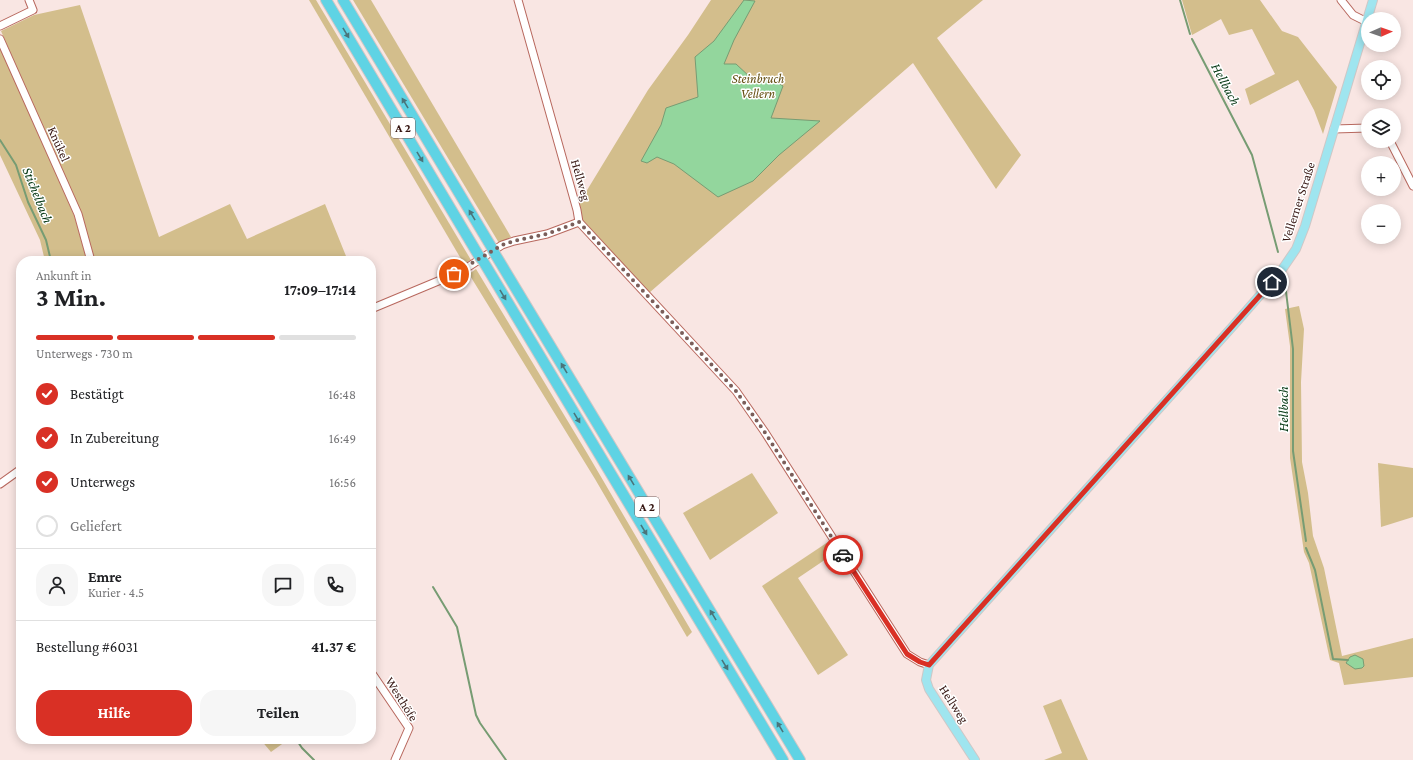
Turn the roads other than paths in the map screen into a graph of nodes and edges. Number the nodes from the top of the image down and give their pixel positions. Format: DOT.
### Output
graph roads {
  1 [pos="28,0"];
  2 [pos="326,0"];
  3 [pos="343,0"];
  4 [pos="518,0"];
  5 [pos="1341,0"];
  6 [pos="1373,0"];
  7 [pos="1370,12"];
  8 [pos="1361,19"];
  9 [pos="0,26"];
  10 [pos="0,39"];
  11 [pos="1361,41"];
  12 [pos="1361,128"];
  13 [pos="1334,129"];
  14 [pos="1394,148"];
  15 [pos="1413,186"];
  16 [pos="579,222"];
  17 [pos="90,256"];
  18 [pos="376,307"];
  19 [pos="16,473"];
  20 [pos="0,484"];
  21 [pos="929,665"];
  22 [pos="376,679"];
  23 [pos="395,760"];
  24 [pos="783,760"];
  25 [pos="800,760"];
  26 [pos="975,760"];
  1 -- 9 [label="street"];
  2 -- 24 [label="highway, A 2, one-way"];
  25 -- 3 [label="highway, A 2, one-way"];
  4 -- 16 [label="street, Hellweg"];
  5 -- 8 [label="street"];
  6 -- 7 [label="main road, Vellerner Straße"];
  10 -- 17 [label="street, Knükel"];
  11 -- 13 [label="main road, Vellerner Straße"];
  12 -- 13 [label="street"];
  13 -- 21 [label="main road, Vellerner Straße"];
  14 -- 15 [label="street"];
  16 -- 18 [label="street"];
  16 -- 21 [label="street"];
  19 -- 20 [label="street"];
  21 -- 26 [label="main road, Hellweg"];
  22 -- 23 [label="street, Westhöfe"];
}
